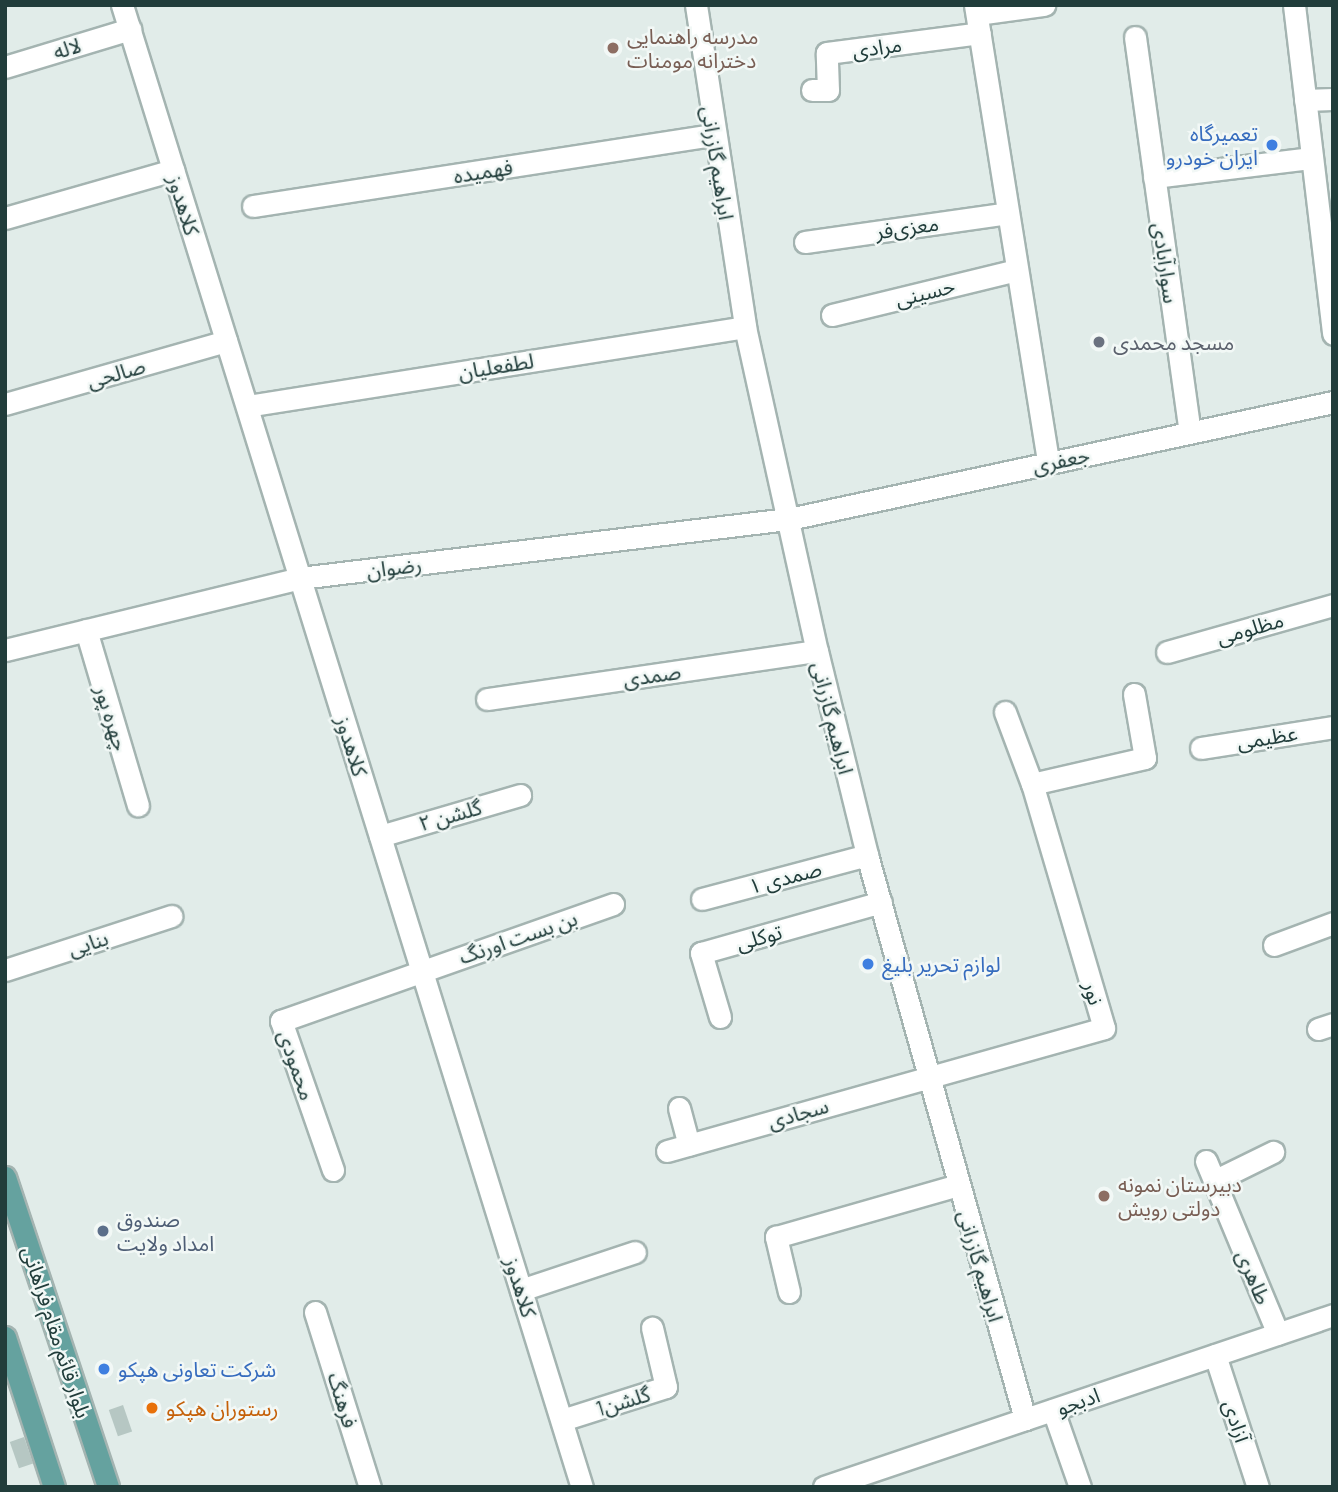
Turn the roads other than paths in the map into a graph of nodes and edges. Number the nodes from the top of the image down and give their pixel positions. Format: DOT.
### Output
graph roads {
  1 [pos="122,5"];
  2 [pos="696,5"];
  3 [pos="1044,5"];
  4 [pos="1294,5"];
  5 [pos="977,17"];
  6 [pos="130,29"];
  7 [pos="1135,37"];
  8 [pos="5,67"];
  9 [pos="812,90"];
  10 [pos="1333,99"];
  11 [pos="1305,100"];
  12 [pos="713,135"];
  13 [pos="1312,158"];
  14 [pos="173,170"];
  15 [pos="1154,177"];
  16 [pos="1325,200"];
  17 [pos="253,206"];
  18 [pos="1008,213"];
  19 [pos="5,218"];
  20 [pos="805,242"];
  21 [pos="1017,270"];
  22 [pos="832,315"];
  23 [pos="745,327"];
  24 [pos="1332,328"];
  25 [pos="1333,334"];
  26 [pos="226,341"];
  27 [pos="1333,402"];
  28 [pos="5,404"];
  29 [pos="247,406"];
  30 [pos="1190,432"];
  31 [pos="1048,463"];
  32 [pos="789,519"];
  33 [pos="300,578"];
  34 [pos="1333,605"];
  35 [pos="86,630"];
  36 [pos="5,650"];
  37 [pos="817,651"];
  38 [pos="1167,652"];
  39 [pos="1134,694"];
  40 [pos="487,699"];
  41 [pos="1005,712"];
  42 [pos="1333,727"];
  43 [pos="1201,748"];
  44 [pos="1032,784"];
  45 [pos="520,794"];
  46 [pos="138,805"];
  47 [pos="380,836"];
  48 [pos="867,855"];
  49 [pos="702,899"];
  50 [pos="881,902"];
  51 [pos="613,904"];
  52 [pos="171,916"];
  53 [pos="1333,923"];
  54 [pos="1274,944"];
  55 [pos="5,970"];
  56 [pos="422,971"];
  57 [pos="720,1017"];
  58 [pos="929,1074"];
  59 [pos="679,1108"];
  60 [pos="689,1145"];
  61 [pos="667,1151"];
  62 [pos="1273,1152"];
  63 [pos="1206,1161"];
  64 [pos="333,1170"];
  65 [pos="5,1177"];
  66 [pos="1214,1181"];
  67 [pos="958,1185"];
  68 [pos="635,1252"];
  69 [pos="521,1290"];
  70 [pos="789,1292"];
  71 [pos="315,1312"];
  72 [pos="1333,1315"];
  73 [pos="652,1328"];
  74 [pos="1278,1334"];
  75 [pos="5,1337"];
  76 [pos="1215,1355"];
  77 [pos="1053,1410"];
  78 [pos="1025,1419"];
  79 [pos="562,1420"];
  80 [pos="54,1487"];
  81 [pos="108,1487"];
  82 [pos="370,1487"];
  83 [pos="582,1487"];
  84 [pos="824,1487"];
  85 [pos="1080,1487"];
  86 [pos="1258,1487"];
  1 -- 6 [label="street, کلاهدوز"];
  2 -- 12 [label="street, ابراهیم گازرانی"];
  3 -- 5 [label="street"];
  4 -- 11 [label="street"];
  5 -- 9 [label="street, مرادی"];
  5 -- 18 [label="street"];
  6 -- 8 [label="street, لاله"];
  6 -- 14 [label="street, کلاهدوز"];
  7 -- 15 [label="street, سوارآبادی"];
  10 -- 11 [label="street"];
  11 -- 13 [label="street"];
  12 -- 17 [label="street, فهمیده"];
  12 -- 23 [label="street, ابراهیم گازرانی"];
  13 -- 15 [label="street"];
  13 -- 16 [label="street"];
  14 -- 19 [label="street"];
  14 -- 26 [label="street, کلاهدوز"];
  15 -- 30 [label="street, سوارآبادی"];
  16 -- 24 [label="street"];
  18 -- 20 [label="street, معزی‌فر"];
  18 -- 21 [label="street"];
  21 -- 22 [label="street, حسینی"];
  21 -- 31 [label="street"];
  23 -- 29 [label="street, لطفعلیان"];
  23 -- 32 [label="street, ابراهیم گازرانی"];
  24 -- 25 [label="street"];
  26 -- 28 [label="street, صالحی"];
  26 -- 29 [label="street, کلاهدوز"];
  27 -- 30 [label="street, جعفری"];
  29 -- 33 [label="street, کلاهدوز"];
  30 -- 31 [label="street, جعفری"];
  31 -- 32 [label="street, جعفری"];
  32 -- 33 [label="street, رضوان"];
  32 -- 37 [label="street, ابراهیم گازرانی"];
  33 -- 35 [label="street, رضوان"];
  33 -- 47 [label="street, کلاهدوز"];
  34 -- 38 [label="street, مظلومی"];
  35 -- 36 [label="street, رضوان"];
  35 -- 46 [label="street, چهره پور"];
  37 -- 40 [label="street, صمدی"];
  37 -- 48 [label="street, ابراهیم گازرانی"];
  39 -- 44 [label="street"];
  41 -- 44 [label="street, نور"];
  42 -- 43 [label="street, عظیمی"];
  44 -- 58 [label="street, نور"];
  45 -- 47 [label="street, گلشن ۲"];
  47 -- 56 [label="street, کلاهدوز"];
  48 -- 49 [label="street, صمدی ۱"];
  48 -- 50 [label="street, ابراهیم گازرانی"];
  50 -- 57 [label="street, توکلی"];
  50 -- 58 [label="street, ابراهیم گازرانی"];
  51 -- 56 [label="street, بن بست اورنگ"];
  52 -- 55 [label="street, بنایی"];
  53 -- 54 [label="street"];
  56 -- 64 [label="street, محمودی"];
  56 -- 69 [label="street, کلاهدوز"];
  58 -- 60 [label="street, سجادی"];
  58 -- 67 [label="street, ابراهیم گازرانی"];
  59 -- 60 [label="street"];
  60 -- 61 [label="street, سجادی"];
  62 -- 66 [label="street"];
  63 -- 66 [label="street, طاهری"];
  65 -- 81 [label="main road, بلوار قائم مقام فراهانی"];
  66 -- 74 [label="street, طاهری"];
  67 -- 70 [label="street"];
  67 -- 78 [label="street, ابراهیم گازرانی"];
  68 -- 69 [label="street"];
  69 -- 79 [label="street, کلاهدوز"];
  71 -- 82 [label="street, فرهنگ"];
  72 -- 74 [label="street, ادبجو"];
  73 -- 79 [label="street, گلشن1"];
  74 -- 76 [label="street, ادبجو"];
  75 -- 80 [label="main road"];
  76 -- 77 [label="street, ادبجو"];
  76 -- 86 [label="street, آزادی"];
  77 -- 78 [label="street, ادبجو"];
  77 -- 85 [label="street"];
  78 -- 84 [label="street, ادبجو"];
  79 -- 83 [label="street, کلاهدوز"];
}
